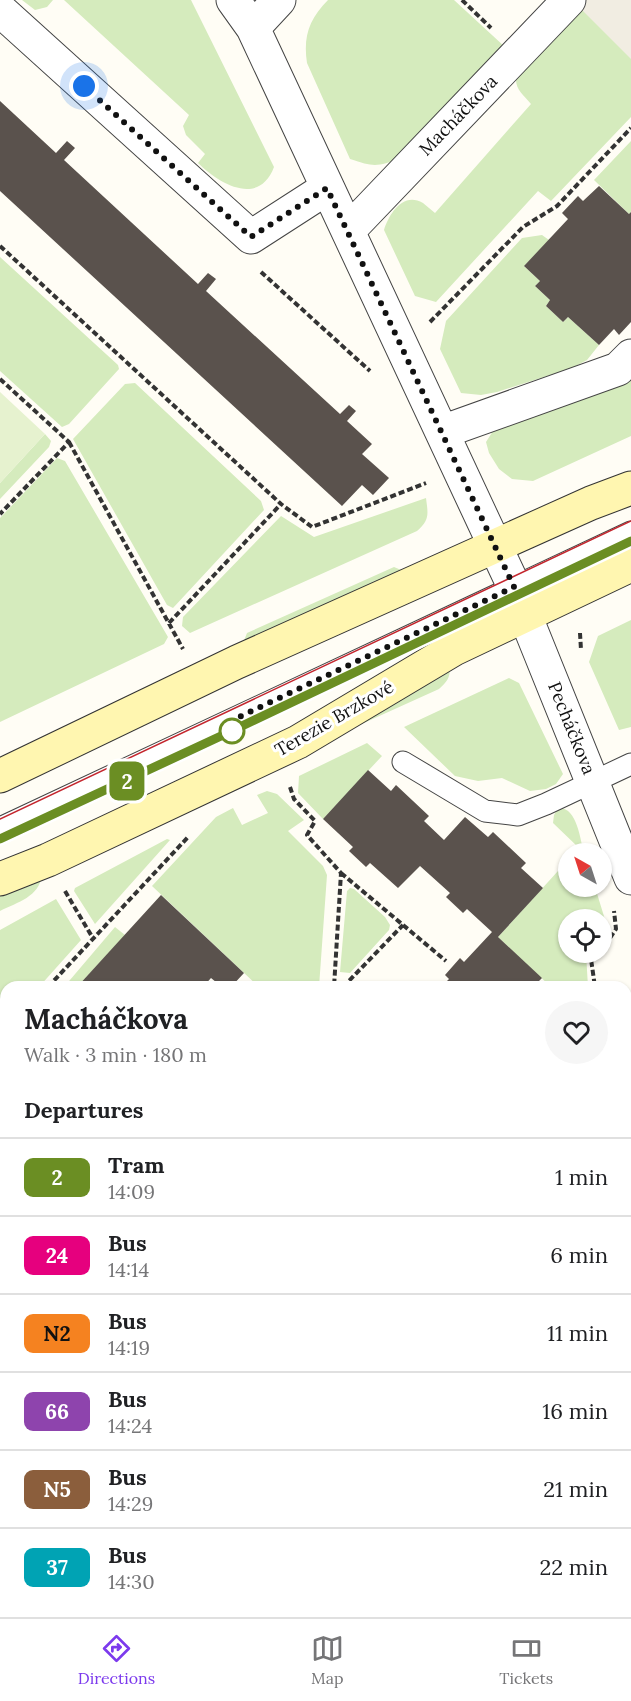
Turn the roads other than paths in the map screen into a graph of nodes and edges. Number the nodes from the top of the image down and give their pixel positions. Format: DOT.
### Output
graph roads {
  1 [pos="234,0"];
  2 [pos="279,0"];
  3 [pos="569,0"];
  4 [pos="0,10"];
  5 [pos="253,28"];
  6 [pos="327,188"];
  7 [pos="348,231"];
  8 [pos="631,356"];
  9 [pos="442,432"];
  10 [pos="631,488"];
  11 [pos="631,532"];
  12 [pos="495,545"];
  13 [pos="631,565"];
  14 [pos="516,593"];
  15 [pos="403,762"];
  16 [pos="631,764"];
  17 [pos="0,776"];
  18 [pos="593,781"];
  19 [pos="0,828"];
  20 [pos="631,878"];
  21 [pos="0,879"];
  1 -- 5 [label="street"];
  2 -- 5 [label="street"];
  3 -- 7 [label="street, Macháčkova"];
  4 -- 6 [label="street"];
  5 -- 6 [label="street"];
  6 -- 7 [label="street"];
  7 -- 9 [label="street"];
  8 -- 9 [label="street"];
  9 -- 12 [label="street"];
  10 -- 12 [label="street"];
  11 -- 14 [label="lane, Terezie Brzkové"];
  12 -- 14 [label="street"];
  12 -- 17 [label="street"];
  13 -- 14 [label="street, Terezie Brzkové"];
  14 -- 18 [label="street, Pecháčkova"];
  14 -- 19 [label="lane, Terezie Brzkové"];
  14 -- 21 [label="street, Terezie Brzkové"];
  15 -- 18 [label="lane"];
  16 -- 18 [label="lane"];
  18 -- 20 [label="street, Pecháčkova"];
}
